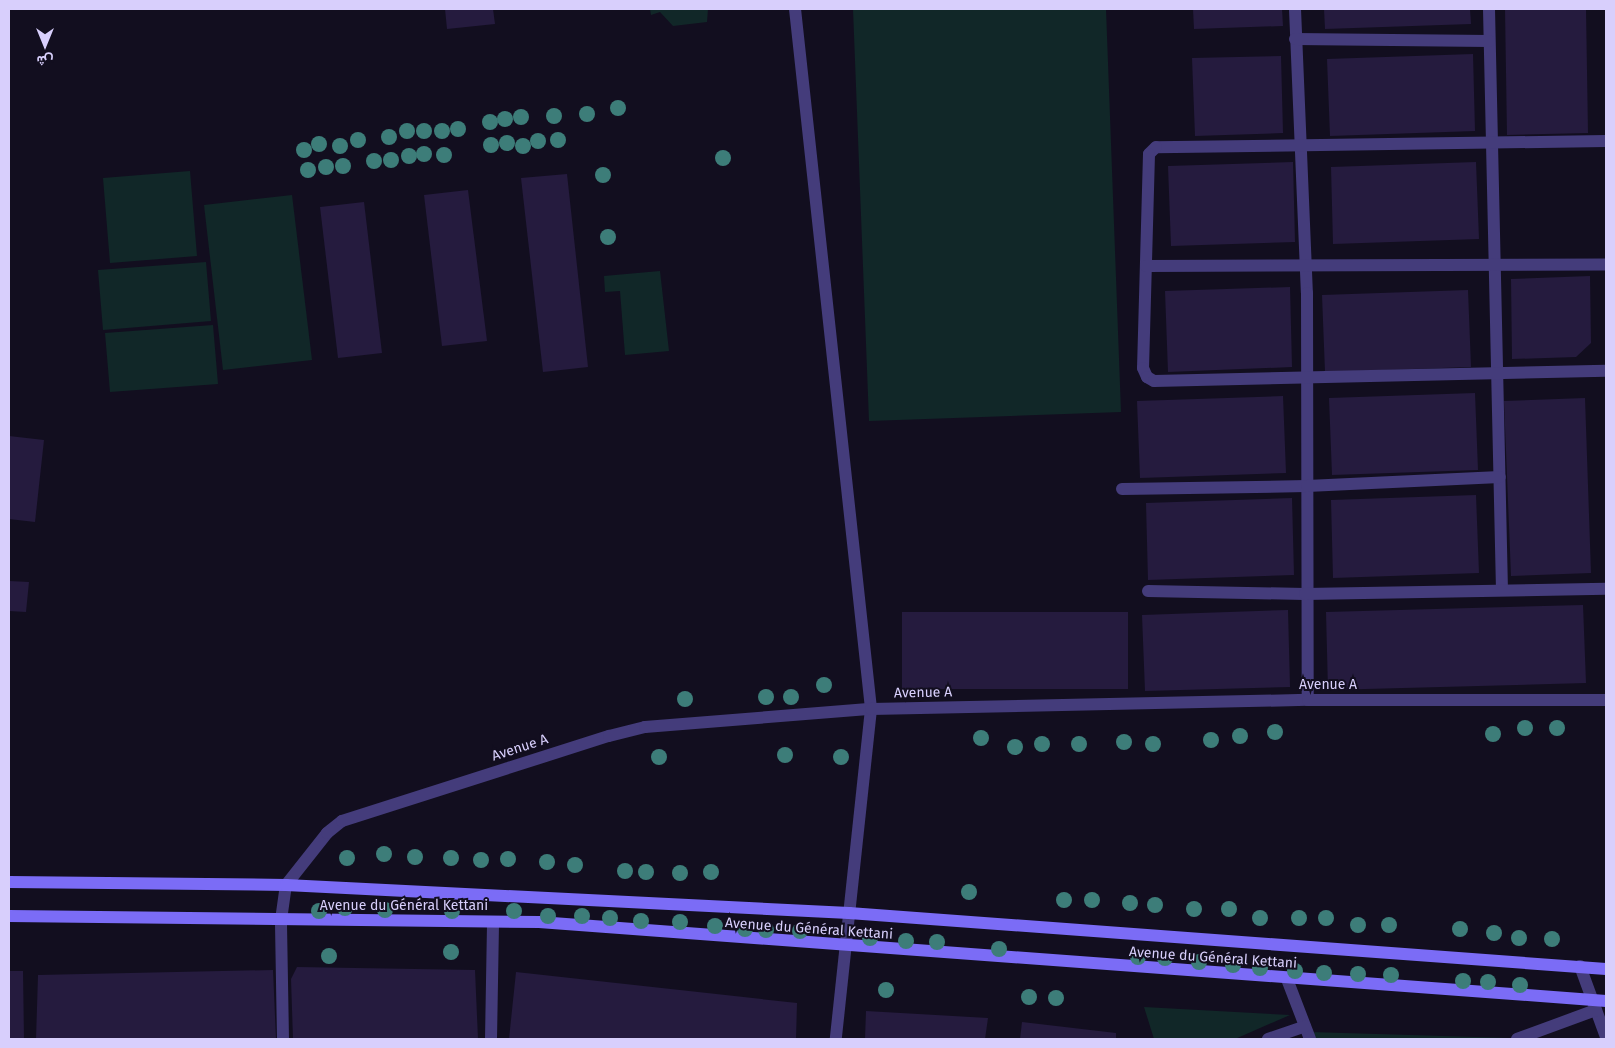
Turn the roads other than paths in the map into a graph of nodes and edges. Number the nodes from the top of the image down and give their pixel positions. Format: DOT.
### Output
graph roads {
  1 [pos="795,9"];
  2 [pos="1294,9"];
  3 [pos="1489,9"];
  4 [pos="1295,39"];
  5 [pos="1489,41"];
  6 [pos="1606,141"];
  7 [pos="1491,142"];
  8 [pos="1300,147"];
  9 [pos="1606,264"];
  10 [pos="1305,265"];
  11 [pos="1495,265"];
  12 [pos="1146,266"];
  13 [pos="1606,371"];
  14 [pos="1498,374"];
  15 [pos="1306,378"];
  16 [pos="1500,477"];
  17 [pos="1307,486"];
  18 [pos="1122,489"];
  19 [pos="1502,589"];
  20 [pos="1606,590"];
  21 [pos="1148,591"];
  22 [pos="1305,594"];
  23 [pos="1308,700"];
  24 [pos="1606,700"];
  25 [pos="871,709"];
  26 [pos="9,882"];
  27 [pos="286,885"];
  28 [pos="849,913"];
  29 [pos="9,916"];
  30 [pos="281,920"];
  31 [pos="493,922"];
  32 [pos="844,947"];
  33 [pos="1580,966"];
  34 [pos="1606,969"];
  35 [pos="1286,979"];
  36 [pos="1606,1001"];
  37 [pos="1595,1005"];
  38 [pos="1305,1026"];
  39 [pos="1606,1037"];
  40 [pos="283,1039"];
  41 [pos="491,1039"];
  42 [pos="836,1039"];
  43 [pos="1268,1039"];
  44 [pos="1310,1039"];
  45 [pos="1517,1039"];
  1 -- 25 [label="street"];
  2 -- 4 [label="street"];
  3 -- 5 [label="street"];
  4 -- 5 [label="street"];
  4 -- 8 [label="street"];
  5 -- 7 [label="street"];
  6 -- 7 [label="street"];
  7 -- 8 [label="street"];
  7 -- 11 [label="street"];
  8 -- 10 [label="street"];
  8 -- 12 [label="street"];
  9 -- 11 [label="street"];
  10 -- 11 [label="street"];
  10 -- 12 [label="street"];
  10 -- 15 [label="street"];
  11 -- 14 [label="street"];
  12 -- 15 [label="street"];
  13 -- 14 [label="street"];
  14 -- 15 [label="street"];
  14 -- 16 [label="street"];
  15 -- 17 [label="street"];
  16 -- 17 [label="street"];
  16 -- 19 [label="street"];
  17 -- 18 [label="street"];
  17 -- 22 [label="street"];
  19 -- 20 [label="street"];
  19 -- 22 [label="street"];
  21 -- 22 [label="street"];
  22 -- 23 [label="street"];
  23 -- 24 [label="street, Avenue A"];
  23 -- 25 [label="street, Avenue A"];
  25 -- 27 [label="street, Avenue A"];
  25 -- 28 [label="street"];
  26 -- 27 [label="street, Avenue du Général Kettani"];
  27 -- 28 [label="street, Avenue du Général Kettani"];
  27 -- 30 [label="street"];
  28 -- 32 [label="street"];
  28 -- 33 [label="street, Avenue du Général Kettani"];
  29 -- 30 [label="street, Avenue du Général Kettani"];
  30 -- 31 [label="street, Avenue du Général Kettani"];
  30 -- 40 [label="street"];
  31 -- 32 [label="street, Avenue du Général Kettani"];
  31 -- 41 [label="street"];
  32 -- 35 [label="street, Avenue du Général Kettani"];
  32 -- 42 [label="street"];
  33 -- 34 [label="street, Avenue du Général Kettani"];
  33 -- 37 [label="street"];
  35 -- 37 [label="street, Avenue du Général Kettani"];
  35 -- 38 [label="street"];
  36 -- 37 [label="street, Avenue du Général Kettani"];
  37 -- 39 [label="street"];
  37 -- 45 [label="street"];
  38 -- 43 [label="street"];
  38 -- 44 [label="street"];
}
